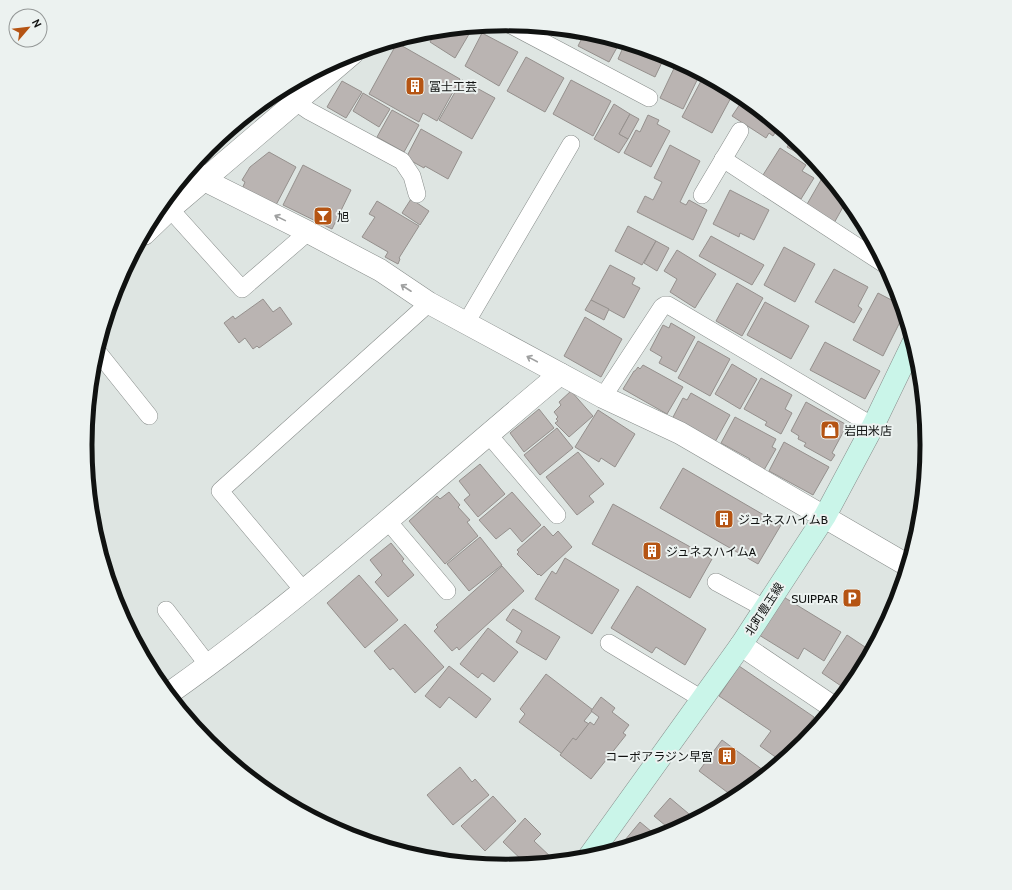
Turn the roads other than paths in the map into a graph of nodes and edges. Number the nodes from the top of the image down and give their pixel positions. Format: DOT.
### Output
graph roads {
  1 [pos="523,32"];
  2 [pos="335,69"];
  3 [pos="649,98"];
  4 [pos="296,102"];
  5 [pos="740,130"];
  6 [pos="571,144"];
  7 [pos="723,159"];
  8 [pos="198,173"];
  9 [pos="417,194"];
  10 [pos="702,195"];
  11 [pos="170,209"];
  12 [pos="159,220"];
  13 [pos="308,232"];
  14 [pos="875,258"];
  15 [pos="429,303"];
  16 [pos="466,323"];
  17 [pos="909,351"];
  18 [pos="102,357"];
  19 [pos="560,374"];
  20 [pos="603,397"];
  21 [pos="149,416"];
  22 [pos="873,426"];
  23 [pos="488,434"];
  24 [pos="557,515"];
  25 [pos="824,516"];
  26 [pos="387,520"];
  27 [pos="903,563"];
  28 [pos="716,582"];
  29 [pos="303,590"];
  30 [pos="447,591"];
  31 [pos="764,608"];
  32 [pos="166,610"];
  33 [pos="609,643"];
  34 [pos="741,645"];
  35 [pos="208,665"];
  36 [pos="173,690"];
  37 [pos="702,698"];
  38 [pos="828,704"];
  39 [pos="600,848"];
  1 -- 3 [label="lane"];
  2 -- 4 [label="street"];
  4 -- 8 [label="street"];
  4 -- 9 [label="lane"];
  5 -- 7 [label="lane"];
  6 -- 16 [label="lane"];
  7 -- 10 [label="lane"];
  7 -- 14 [label="lane"];
  8 -- 11 [label="street"];
  13 -- 8 [label="street, one-way"];
  11 -- 12 [label="street"];
  11 -- 13 [label="lane"];
  15 -- 13 [label="street, one-way"];
  15 -- 16 [label="street"];
  15 -- 29 [label="lane"];
  19 -- 16 [label="street, one-way"];
  17 -- 22 [label="main road, 北町豊玉線"];
  18 -- 21 [label="lane"];
  19 -- 20 [label="street"];
  19 -- 23 [label="street"];
  20 -- 22 [label="lane"];
  20 -- 25 [label="street"];
  22 -- 25 [label="main road, 北町豊玉線"];
  23 -- 24 [label="lane"];
  23 -- 26 [label="street"];
  25 -- 27 [label="street"];
  25 -- 31 [label="main road, 北町豊玉線"];
  26 -- 29 [label="street"];
  26 -- 30 [label="lane"];
  28 -- 31 [label="lane"];
  29 -- 35 [label="street"];
  31 -- 34 [label="main road, 北町豊玉線"];
  32 -- 35 [label="lane"];
  33 -- 37 [label="lane"];
  34 -- 37 [label="main road, 北町豊玉線"];
  34 -- 38 [label="street"];
  35 -- 36 [label="street"];
  37 -- 39 [label="main road, 北町豊玉線"];
}
